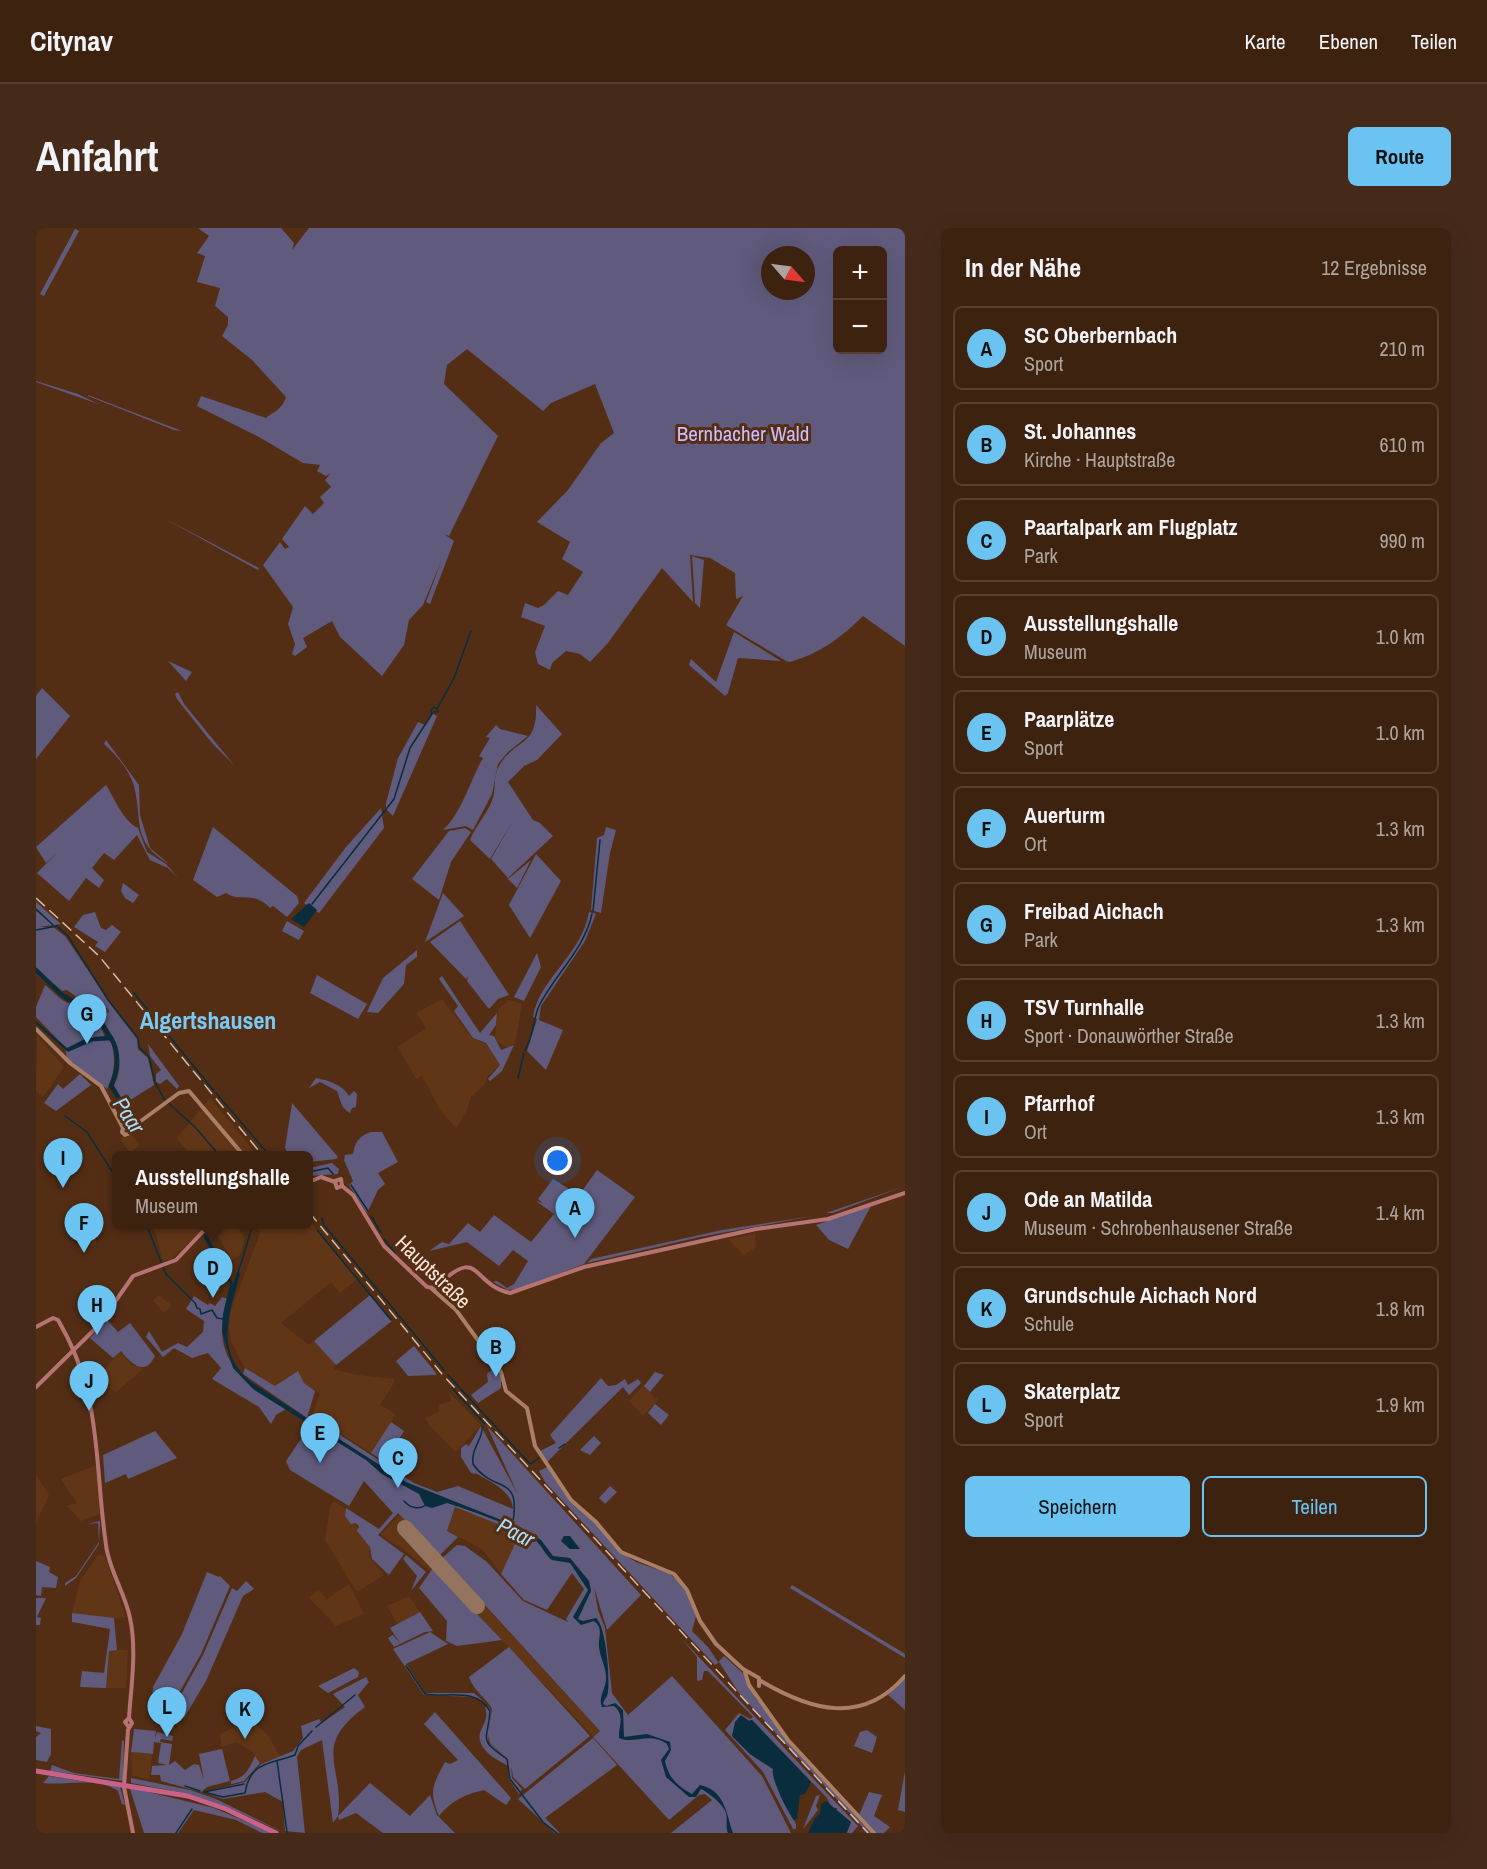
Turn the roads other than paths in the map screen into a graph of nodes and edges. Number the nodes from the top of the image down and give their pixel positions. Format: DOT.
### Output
graph roads {
  1 [pos="36,1029"];
  2 [pos="134,1126"];
  3 [pos="123,1128"];
  4 [pos="241,1151"];
  5 [pos="313,1180"];
  6 [pos="905,1193"];
  7 [pos="206,1229"];
  8 [pos="432,1289"];
  9 [pos="36,1327"];
  10 [pos="73,1352"];
  11 [pos="36,1387"];
  12 [pos="905,1676"];
  13 [pos="751,1678"];
  14 [pos="760,1680"];
  15 [pos="772,1686"];
  16 [pos="758,1687"];
  17 [pos="752,1688"];
  18 [pos="756,1696"];
  19 [pos="36,1771"];
  20 [pos="133,1833"];
  21 [pos="276,1833"];
  22 [pos="874,1833"];
  1 -- 3 [label="street"];
  2 -- 3 [label="street"];
  2 -- 3 [label="street"];
  2 -- 4 [label="street"];
  5 -- 8 [label="main road, Hauptstraße"];
  6 -- 8 [label="main road"];
  7 -- 10 [label="main road"];
  8 -- 13 [label="street, Hauptstraße"];
  9 -- 10 [label="main road"];
  10 -- 11 [label="main road"];
  10 -- 20 [label="main road"];
  12 -- 15 [label="street, Hauptstraße"];
  13 -- 14 [label="street, Hauptstraße"];
  13 -- 17 [label="street"];
  14 -- 15 [label="street, Hauptstraße"];
  14 -- 16 [label="street"];
  15 -- 16 [label="street"];
  16 -- 17 [label="street"];
  16 -- 18 [label="street"];
  17 -- 18 [label="street"];
  18 -- 22 [label="street"];
  19 -- 21 [label="highway"];
}
